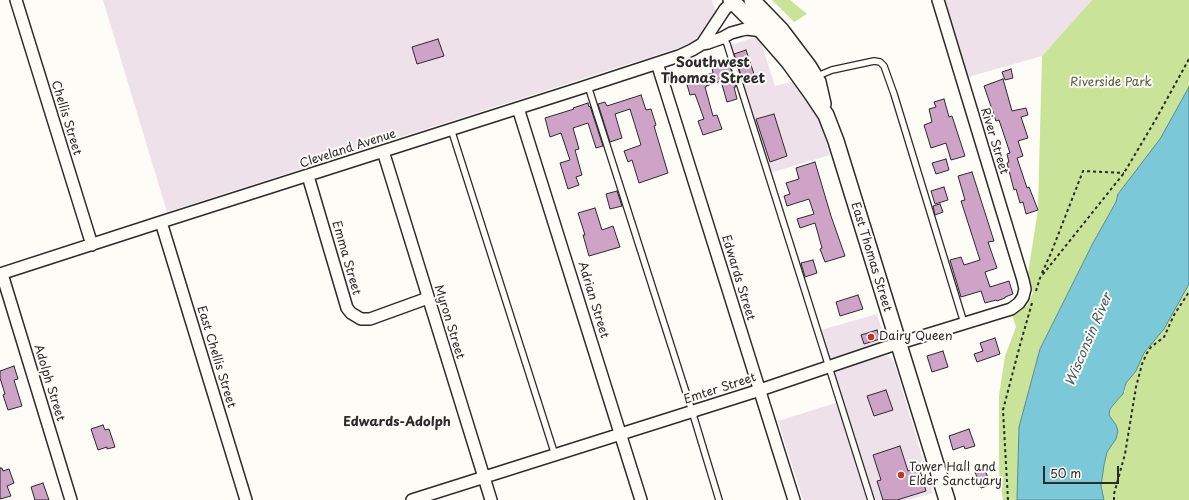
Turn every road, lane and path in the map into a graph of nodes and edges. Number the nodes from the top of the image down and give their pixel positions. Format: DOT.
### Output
graph roads {
  1 [pos="16,0"];
  2 [pos="752,0"];
  3 [pos="938,0"];
  4 [pos="733,1"];
  5 [pos="762,31"];
  6 [pos="723,37"];
  7 [pos="702,44"];
  8 [pos="1189,59"];
  9 [pos="657,63"];
  10 [pos="815,77"];
  11 [pos="588,86"];
  12 [pos="518,108"];
  13 [pos="826,115"];
  14 [pos="451,129"];
  15 [pos="383,151"];
  16 [pos="1124,173"];
  17 [pos="308,176"];
  18 [pos="161,222"];
  19 [pos="92,244"];
  20 [pos="1,274"];
  21 [pos="1040,278"];
  22 [pos="1030,291"];
  23 [pos="1189,292"];
  24 [pos="428,298"];
  25 [pos="1033,300"];
  26 [pos="964,323"];
  27 [pos="898,343"];
  28 [pos="829,366"];
  29 [pos="760,390"];
  30 [pos="692,411"];
  31 [pos="621,434"];
  32 [pos="555,455"];
  33 [pos="484,478"];
  34 [pos="71,500"];
  35 [pos="246,500"];
  36 [pos="412,500"];
  37 [pos="491,500"];
  38 [pos="642,500"];
  39 [pos="719,500"];
  40 [pos="794,500"];
  41 [pos="870,500"];
  42 [pos="947,500"];
  43 [pos="1008,500"];
  44 [pos="1114,500"];
  1 -- 19 [label="street, Chellis Street"];
  2 -- 10 [label="main road"];
  3 -- 22 [label="street, River Street"];
  4 -- 5 [label="main road, East Thomas Street"];
  4 -- 7 [label="street, Cleveland Avenue"];
  5 -- 6 [label="street, Cleveland Avenue"];
  5 -- 13 [label="main road, East Thomas Street"];
  6 -- 7 [label="street, Cleveland Avenue"];
  6 -- 28 [label="lane"];
  7 -- 9 [label="street, Cleveland Avenue"];
  8 -- 16 [label="path"];
  9 -- 11 [label="street, Cleveland Avenue"];
  9 -- 29 [label="street, Edwards Street"];
  10 -- 13 [label="main road"];
  10 -- 26 [label="lane"];
  11 -- 12 [label="street, Cleveland Avenue"];
  11 -- 30 [label="lane"];
  12 -- 14 [label="street, Cleveland Avenue"];
  12 -- 31 [label="street, Adrian Street"];
  13 -- 27 [label="main road, East Thomas Street"];
  14 -- 15 [label="street, Cleveland Avenue"];
  14 -- 32 [label="lane"];
  15 -- 17 [label="street, Cleveland Avenue"];
  15 -- 24 [label="street, Myron Street"];
  16 -- 21 [label="path"];
  16 -- 21 [label="path"];
  17 -- 18 [label="street, Cleveland Avenue"];
  17 -- 24 [label="street, Emma Street"];
  18 -- 19 [label="street, Cleveland Avenue"];
  18 -- 35 [label="street, East Chellis Street"];
  19 -- 20 [label="street, Cleveland Avenue"];
  20 -- 34 [label="street, Adolph Street"];
  21 -- 22 [label="path"];
  21 -- 22 [label="path"];
  22 -- 26 [label="street, Emter Street"];
  23 -- 44 [label="path"];
  24 -- 33 [label="street, Myron Street"];
  25 -- 43 [label="path"];
  26 -- 27 [label="street, Emter Street"];
  27 -- 28 [label="street, Emter Street"];
  27 -- 42 [label="main road, East Thomas Street"];
  28 -- 29 [label="street, Emter Street"];
  28 -- 41 [label="lane"];
  29 -- 30 [label="street, Emter Street"];
  29 -- 40 [label="street, Edwards Street"];
  30 -- 31 [label="street, Emter Street"];
  30 -- 39 [label="lane"];
  31 -- 32 [label="street, Emter Street"];
  31 -- 38 [label="street, Adrian Street"];
  32 -- 33 [label="street, Emter Street"];
  33 -- 36 [label="street, Emter Street"];
  33 -- 37 [label="street, Myron Street"];
}
